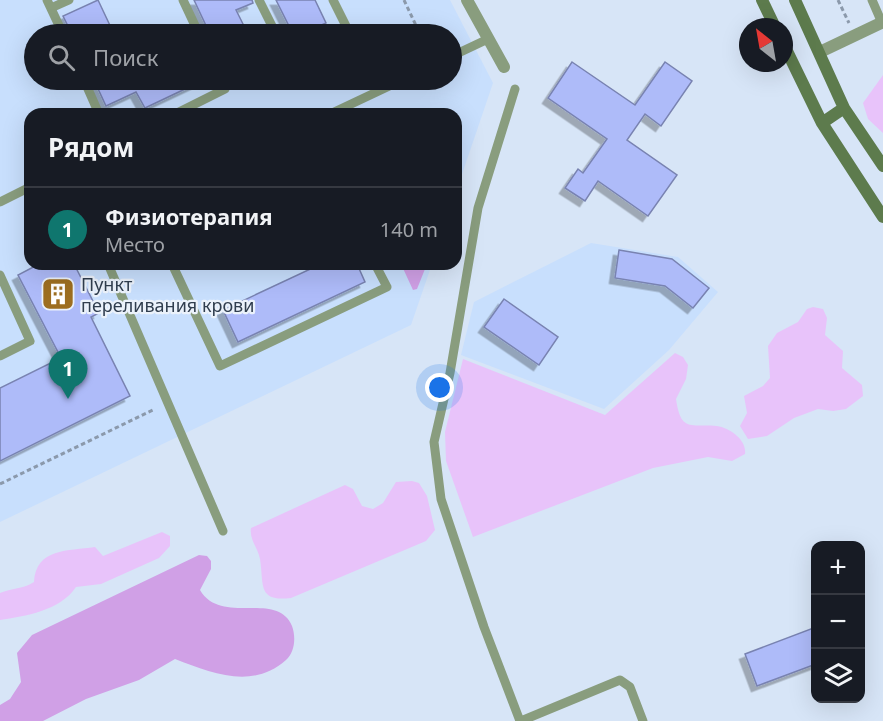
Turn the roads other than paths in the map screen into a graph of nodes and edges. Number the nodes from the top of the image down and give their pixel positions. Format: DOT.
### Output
graph roads {
  1 [pos="69,0"];
  2 [pos="183,0"];
  3 [pos="259,0"];
  4 [pos="333,0"];
  5 [pos="467,0"];
  6 [pos="762,0"];
  7 [pos="795,0"];
  8 [pos="872,0"];
  9 [pos="49,4"];
  10 [pos="771,18"];
  11 [pos="883,22"];
  12 [pos="58,24"];
  13 [pos="194,24"];
  14 [pos="271,24"];
  15 [pos="345,24"];
  16 [pos="488,39"];
  17 [pos="462,51"];
  18 [pos="820,52"];
  19 [pos="793,63"];
  20 [pos="504,67"];
  21 [pos="515,89"];
  22 [pos="88,90"];
  23 [pos="221,90"];
  24 [pos="381,90"];
  25 [pos="96,108"];
  26 [pos="187,108"];
  27 [pos="343,108"];
  28 [pos="844,108"];
  29 [pos="822,123"];
  30 [pos="883,166"];
  31 [pos="24,190"];
  32 [pos="0,202"];
  33 [pos="883,217"];
  34 [pos="111,270"];
  35 [pos="175,270"];
  36 [pos="378,270"];
  37 [pos="0,275"];
  38 [pos="0,356"];
  39 [pos="223,531"];
  40 [pos="521,721"];
  41 [pos="643,721"];
  1 -- 9 [label="lane"];
  2 -- 13 [label="lane"];
  3 -- 14 [label="lane"];
  4 -- 15 [label="lane"];
  5 -- 16 [label="street"];
  6 -- 10 [label="main road"];
  7 -- 18 [label="main road"];
  8 -- 11 [label="lane"];
  9 -- 12 [label="lane"];
  11 -- 18 [label="street"];
  16 -- 17 [label="lane"];
  16 -- 20 [label="street"];
  18 -- 28 [label="main road"];
  19 -- 29 [label="main road"];
  21 -- 40 [label="lane"];
  22 -- 25 [label="lane"];
  23 -- 26 [label="lane"];
  24 -- 27 [label="lane"];
  28 -- 29 [label="main road"];
  28 -- 30 [label="main road"];
  29 -- 33 [label="main road"];
  31 -- 32 [label="lane"];
  34 -- 39 [label="lane"];
  35 -- 36 [label="lane"];
  37 -- 38 [label="lane"];
  40 -- 41 [label="lane"];
}
